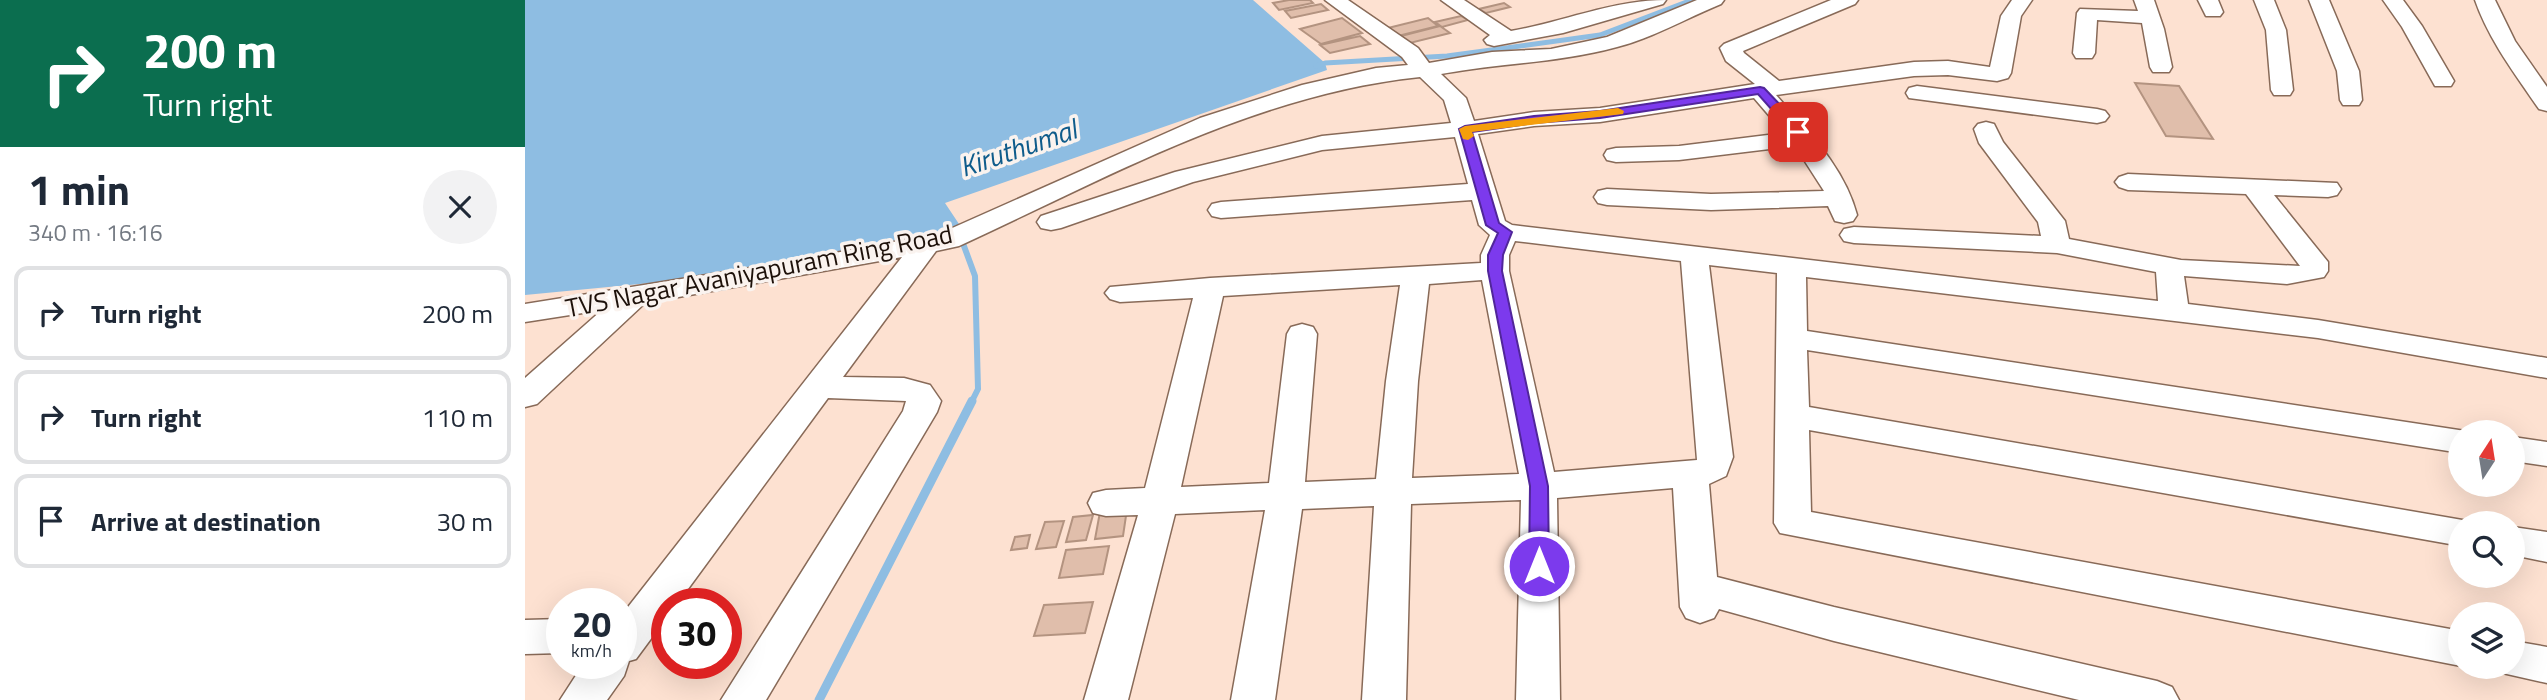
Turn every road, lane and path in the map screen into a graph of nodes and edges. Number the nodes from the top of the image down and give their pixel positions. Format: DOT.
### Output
graph roads {
  1 [pos="1335,0"];
  2 [pos="1451,0"];
  3 [pos="1656,0"];
  4 [pos="1714,0"];
  5 [pos="1849,0"];
  6 [pos="2022,0"];
  7 [pos="2264,0"];
  8 [pos="2319,0"];
  9 [pos="2393,0"];
  10 [pos="2485,0"];
  11 [pos="2148,9"];
  12 [pos="1508,38"];
  13 [pos="2084,53"];
  14 [pos="1422,55"];
  15 [pos="2161,67"];
  16 [pos="1991,75"];
  17 [pos="2537,76"];
  18 [pos="2443,81"];
  19 [pos="1767,89"];
  20 [pos="2282,90"];
  21 [pos="1917,93"];
  22 [pos="2351,100"];
  23 [pos="1990,102"];
  24 [pos="2547,104"];
  25 [pos="2097,116"];
  26 [pos="1465,129"];
  27 [pos="1986,129"];
  28 [pos="1803,138"];
  29 [pos="1616,155"];
  30 [pos="2128,182"];
  31 [pos="2254,187"];
  32 [pos="2328,190"];
  33 [pos="1483,191"];
  34 [pos="1607,197"];
  35 [pos="1839,198"];
  36 [pos="1221,210"];
  37 [pos="1051,222"];
  38 [pos="1505,232"];
  39 [pos="1854,235"];
  40 [pos="949,238"];
  41 [pos="2057,244"];
  42 [pos="1694,254"];
  43 [pos="1791,265"];
  44 [pos="2180,268"];
  45 [pos="1495,271"];
  46 [pos="1872,275"];
  47 [pos="1416,276"];
  48 [pos="1210,287"];
  49 [pos="1120,293"];
  50 [pos="635,296"];
  51 [pos="2174,312"];
  52 [pos="525,313"];
  53 [pos="1302,334"];
  54 [pos="1791,338"];
  55 [pos="2547,368"];
  56 [pos="818,387"];
  57 [pos="525,396"];
  58 [pos="1792,416"];
  59 [pos="2448,439"];
  60 [pos="2525,451"];
  61 [pos="2547,454"];
  62 [pos="1689,476"];
  63 [pos="1539,486"];
  64 [pos="1391,490"];
  65 [pos="1286,495"];
  66 [pos="1160,501"];
  67 [pos="1106,503"];
  68 [pos="2448,530"];
  69 [pos="2525,543"];
  70 [pos="2547,547"];
  71 [pos="637,623"];
  72 [pos="546,636"];
  73 [pos="525,637"];
  74 [pos="2448,647"];
  75 [pos="2525,661"];
  76 [pos="2547,665"];
  77 [pos="597,679"];
  78 [pos="582,700"];
  79 [pos="743,700"];
  80 [pos="1106,700"];
  81 [pos="1253,700"];
  82 [pos="1384,700"];
  83 [pos="1538,700"];
  84 [pos="2157,700"];
  1 -- 14 [label="street"];
  2 -- 12 [label="street"];
  3 -- 12 [label="street"];
  4 -- 14 [label="street"];
  5 -- 19 [label="street"];
  6 -- 16 [label="street"];
  7 -- 20 [label="street"];
  8 -- 22 [label="street"];
  9 -- 18 [label="street"];
  10 -- 17 [label="street"];
  11 -- 13 [label="street"];
  11 -- 15 [label="street"];
  12 -- 14 [label="street"];
  14 -- 26 [label="street"];
  14 -- 40 [label="street, TVS Nagar Avaniyapuram Ring Road"];
  16 -- 19 [label="street"];
  16 -- 23 [label="street"];
  17 -- 24 [label="street"];
  19 -- 26 [label="street"];
  19 -- 28 [label="street"];
  21 -- 23 [label="street"];
  23 -- 25 [label="street"];
  26 -- 33 [label="street"];
  26 -- 37 [label="street"];
  27 -- 41 [label="street"];
  28 -- 29 [label="street"];
  28 -- 35 [label="street"];
  30 -- 31 [label="street"];
  31 -- 32 [label="street"];
  31 -- 44 [label="street"];
  33 -- 36 [label="street"];
  33 -- 38 [label="street"];
  34 -- 35 [label="street"];
  35 -- 39 [label="street"];
  38 -- 42 [label="street"];
  38 -- 45 [label="street"];
  39 -- 41 [label="street"];
  39 -- 46 [label="street"];
  40 -- 50 [label="street, TVS Nagar Avaniyapuram Ring Road"];
  40 -- 56 [label="street"];
  41 -- 44 [label="street"];
  42 -- 43 [label="street"];
  42 -- 62 [label="street"];
  43 -- 46 [label="street"];
  43 -- 54 [label="street"];
  44 -- 51 [label="street"];
  45 -- 47 [label="street"];
  45 -- 63 [label="street"];
  46 -- 51 [label="street"];
  47 -- 48 [label="street"];
  47 -- 64 [label="street"];
  48 -- 49 [label="street"];
  48 -- 66 [label="street"];
  50 -- 52 [label="street, TVS Nagar Avaniyapuram Ring Road"];
  50 -- 57 [label="street"];
  51 -- 55 [label="street"];
  53 -- 65 [label="street"];
  54 -- 58 [label="street"];
  54 -- 59 [label="street"];
  56 -- 71 [label="street"];
  56 -- 79 [label="street"];
  58 -- 68 [label="street"];
  58 -- 74 [label="street"];
  60 -- 61 [label="street"];
  62 -- 63 [label="street"];
  62 -- 84 [label="street"];
  63 -- 64 [label="street"];
  63 -- 83 [label="street"];
  64 -- 65 [label="street"];
  64 -- 82 [label="street"];
  65 -- 66 [label="street"];
  65 -- 81 [label="street"];
  66 -- 67 [label="street"];
  66 -- 80 [label="street"];
  69 -- 70 [label="street"];
  72 -- 73 [label="street"];
  75 -- 76 [label="street"];
  77 -- 78 [label="street"];
}
